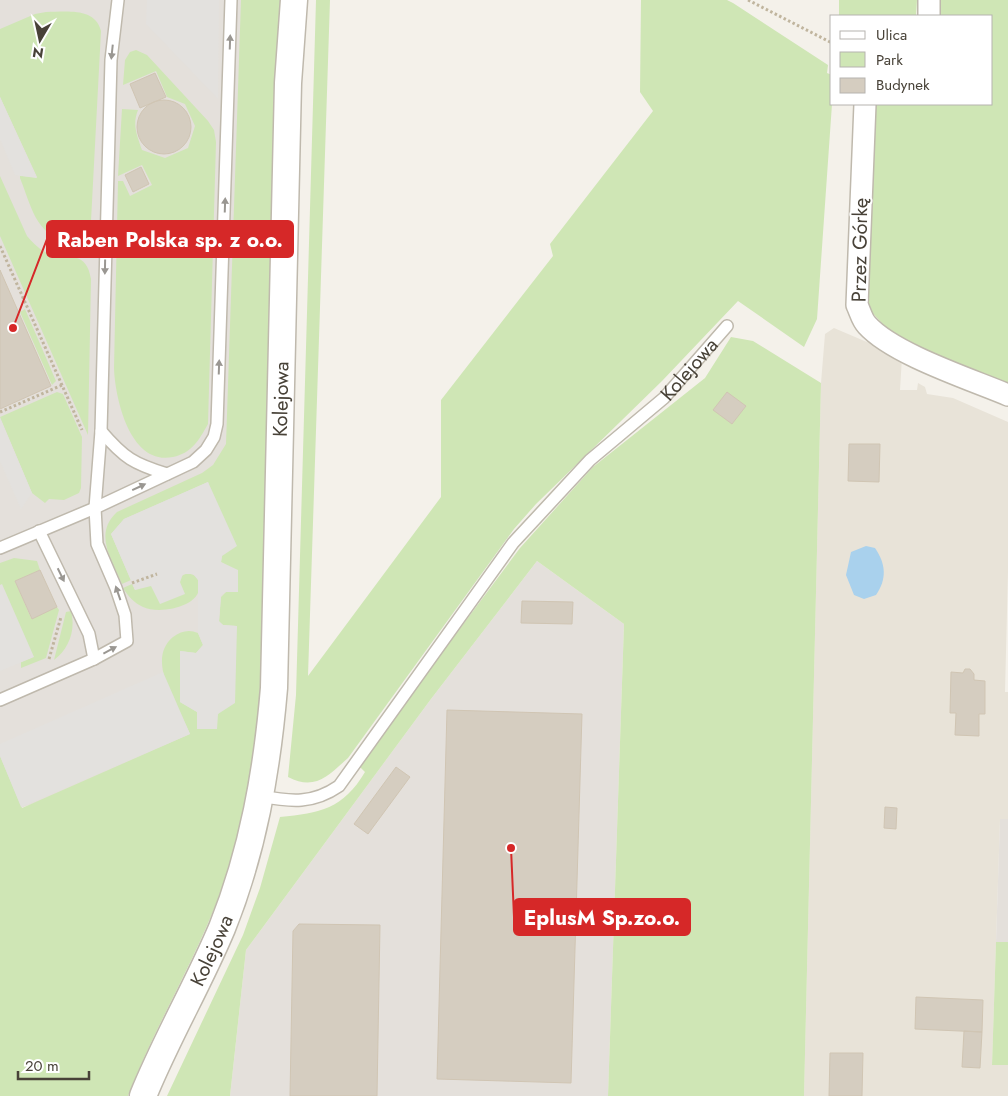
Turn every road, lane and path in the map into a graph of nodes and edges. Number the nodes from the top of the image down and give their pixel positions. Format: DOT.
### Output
graph roads {
  1 [pos="231,0"];
  2 [pos="294,0"];
  3 [pos="748,0"];
  4 [pos="929,0"];
  5 [pos="118,2"];
  6 [pos="929,15"];
  7 [pos="830,42"];
  8 [pos="865,105"];
  9 [pos="0,246"];
  10 [pos="727,326"];
  11 [pos="62,385"];
  12 [pos="1008,395"];
  13 [pos="0,412"];
  14 [pos="101,431"];
  15 [pos="85,437"];
  16 [pos="167,474"];
  17 [pos="95,508"];
  18 [pos="39,531"];
  19 [pos="0,548"];
  20 [pos="157,574"];
  21 [pos="130,583"];
  22 [pos="62,610"];
  23 [pos="94,659"];
  24 [pos="48,660"];
  25 [pos="0,700"];
  26 [pos="261,796"];
  27 [pos="142,1096"];
  16 -- 1 [label="lane, one-way"];
  2 -- 26 [label="street, Kolejowa"];
  3 -- 7 [label="path"];
  4 -- 6 [label="street"];
  5 -- 14 [label="lane, one-way"];
  8 -- 12 [label="street, Przez Górkę"];
  9 -- 11 [label="path"];
  10 -- 26 [label="lane, Kolejowa"];
  11 -- 13 [label="path"];
  11 -- 15 [label="path"];
  14 -- 16 [label="lane"];
  14 -- 17 [label="lane"];
  17 -- 16 [label="lane, one-way"];
  17 -- 18 [label="lane"];
  23 -- 17 [label="lane, one-way"];
  18 -- 19 [label="lane"];
  18 -- 23 [label="lane, one-way"];
  20 -- 21 [label="path"];
  22 -- 24 [label="path"];
  23 -- 25 [label="lane"];
  26 -- 27 [label="street, Kolejowa"];
}
